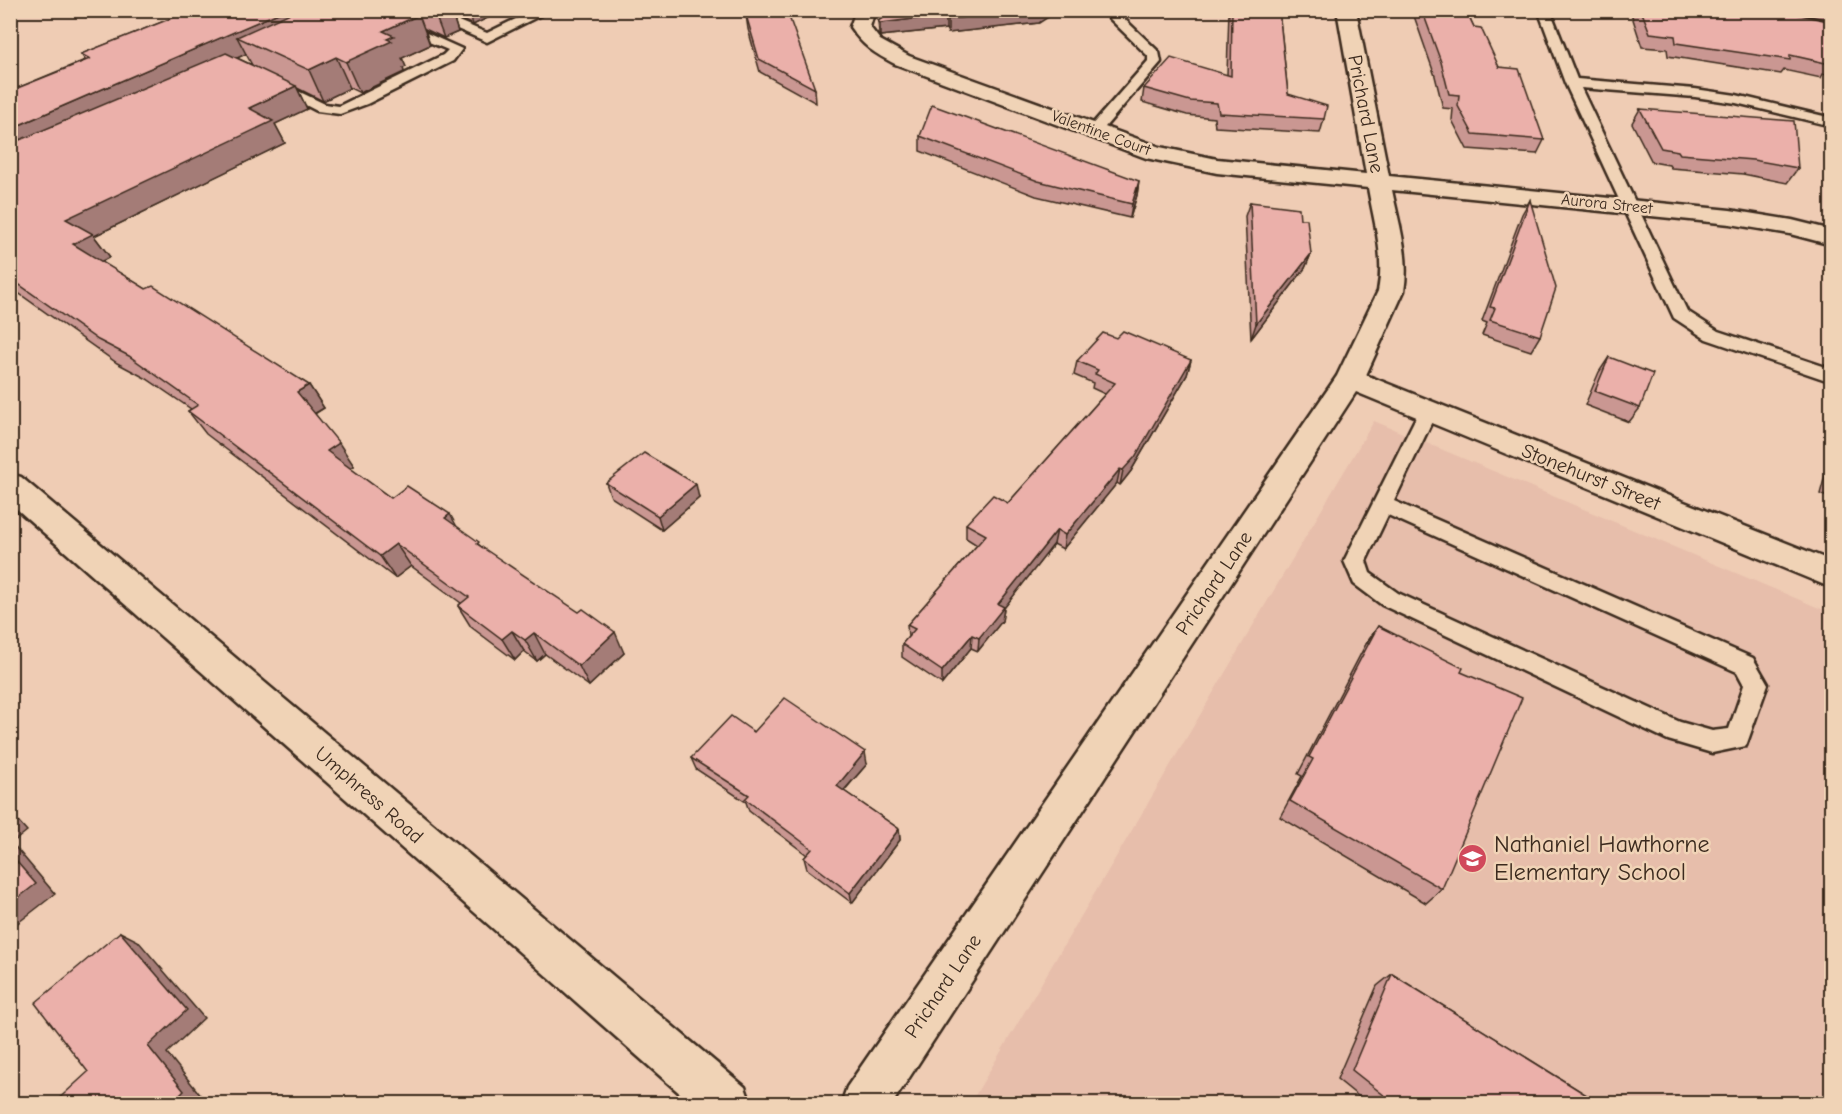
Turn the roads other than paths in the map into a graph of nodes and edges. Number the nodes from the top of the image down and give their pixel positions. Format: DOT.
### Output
graph roads {
  1 [pos="420,10"];
  2 [pos="545,10"];
  3 [pos="866,10"];
  4 [pos="1107,10"];
  5 [pos="1346,10"];
  6 [pos="1544,10"];
  7 [pos="387,20"];
  8 [pos="259,78"];
  9 [pos="1572,83"];
  10 [pos="1832,122"];
  11 [pos="1094,131"];
  12 [pos="1380,182"];
  13 [pos="1632,207"];
  14 [pos="1832,238"];
  15 [pos="1832,376"];
  16 [pos="1350,379"];
  17 [pos="1428,411"];
  18 [pos="10,485"];
  19 [pos="1383,504"];
  20 [pos="1832,575"];
  21 [pos="728,1104"];
  22 [pos="864,1104"];
  1 -- 2 [label="lane"];
  3 -- 11 [label="street, Valentine Court"];
  4 -- 11 [label="lane"];
  5 -- 12 [label="street, Prichard Lane"];
  6 -- 9 [label="lane"];
  7 -- 8 [label="lane"];
  9 -- 10 [label="lane"];
  9 -- 13 [label="lane"];
  11 -- 12 [label="street, Valentine Court"];
  12 -- 13 [label="street, Aurora Street"];
  12 -- 16 [label="street, Prichard Lane"];
  13 -- 14 [label="street, Aurora Street"];
  13 -- 15 [label="lane"];
  16 -- 17 [label="street, Stonehurst Street"];
  16 -- 22 [label="street, Prichard Lane"];
  17 -- 19 [label="lane"];
  17 -- 20 [label="street, Stonehurst Street"];
  18 -- 21 [label="street, Umphress Road"];
  19 -- 19 [label="lane"];
}
